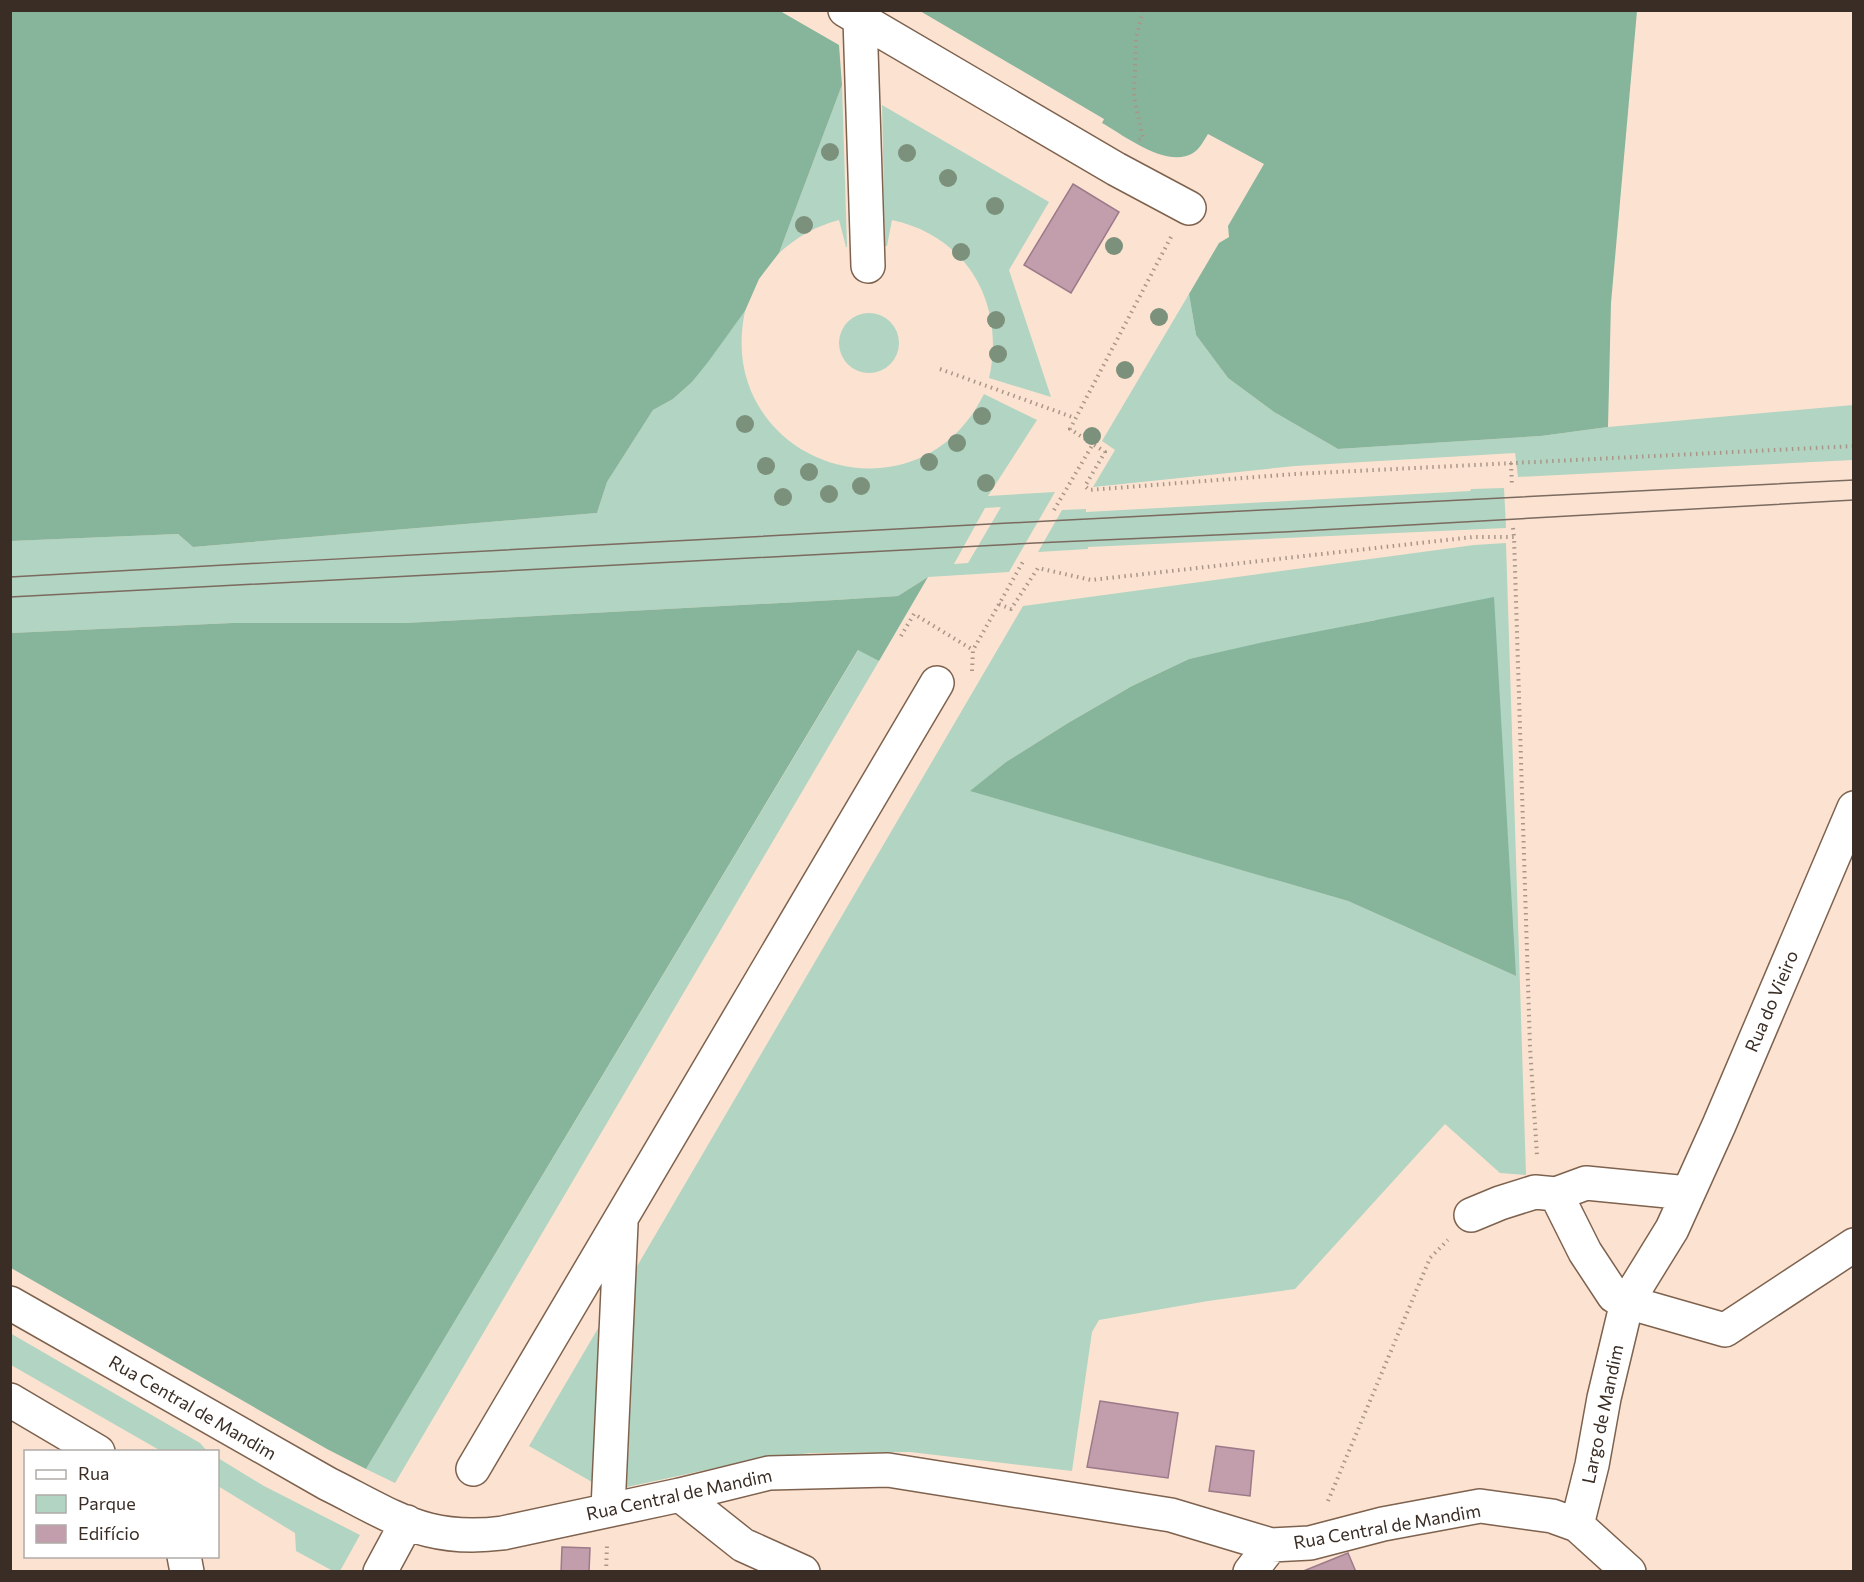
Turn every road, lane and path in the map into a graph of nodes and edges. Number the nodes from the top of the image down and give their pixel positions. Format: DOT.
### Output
graph roads {
  1 [pos="1143,10"];
  2 [pos="852,15"];
  3 [pos="1136,142"];
  4 [pos="1181,220"];
  5 [pos="868,266"];
  6 [pos="940,369"];
  7 [pos="1075,418"];
  8 [pos="1094,444"];
  9 [pos="1854,446"];
  10 [pos="1514,463"];
  11 [pos="1512,486"];
  12 [pos="1054,510"];
  13 [pos="1513,528"];
  14 [pos="1514,537"];
  15 [pos="1024,560"];
  16 [pos="999,604"];
  17 [pos="901,636"];
  18 [pos="973,650"];
  19 [pos="972,679"];
  20 [pos="937,683"];
  21 [pos="1854,808"];
  22 [pos="1688,1193"];
  23 [pos="1556,1194"];
  24 [pos="1471,1215"];
  25 [pos="621,1219"];
  26 [pos="1854,1245"];
  27 [pos="1627,1302"];
  28 [pos="10,1303"];
  29 [pos="10,1400"];
  30 [pos="95,1450"];
  31 [pos="473,1469"];
  32 [pos="680,1495"];
  33 [pos="407,1522"];
  34 [pos="608,1525"];
  35 [pos="1577,1526"];
  36 [pos="1310,1543"];
  37 [pos="1271,1545"];
  38 [pos="380,1572"];
  39 [pos="606,1572"];
  40 [pos="803,1572"];
  41 [pos="1250,1572"];
  42 [pos="1629,1572"];
  1 -- 3 [label="path"];
  2 -- 4 [label="street"];
  2 -- 5 [label="street"];
  4 -- 7 [label="path"];
  6 -- 7 [label="path"];
  7 -- 8 [label="path"];
  8 -- 10 [label="path"];
  8 -- 12 [label="path"];
  9 -- 10 [label="path"];
  10 -- 11 [label="path"];
  13 -- 14 [label="path"];
  14 -- 16 [label="path"];
  14 -- 23 [label="path"];
  15 -- 16 [label="path"];
  16 -- 18 [label="path"];
  17 -- 18 [label="path"];
  18 -- 19 [label="path"];
  20 -- 25 [label="street"];
  21 -- 22 [label="street, Rua do Vieiro"];
  22 -- 23 [label="street"];
  22 -- 27 [label="street, Largo de Mandim"];
  23 -- 24 [label="street"];
  23 -- 27 [label="street"];
  24 -- 36 [label="path"];
  25 -- 31 [label="street"];
  25 -- 34 [label="street"];
  26 -- 27 [label="street"];
  27 -- 35 [label="street, Largo de Mandim"];
  28 -- 33 [label="street, Rua Central de Mandim"];
  29 -- 30 [label="street"];
  32 -- 34 [label="street, Rua Central de Mandim"];
  32 -- 37 [label="street, Rua Central de Mandim"];
  32 -- 40 [label="street"];
  33 -- 34 [label="street, Rua Central de Mandim"];
  33 -- 38 [label="street"];
  34 -- 39 [label="path"];
  35 -- 36 [label="street, Rua Central de Mandim"];
  35 -- 42 [label="street, Rua Central de Mandim"];
  36 -- 37 [label="street, Rua Central de Mandim"];
  37 -- 41 [label="street"];
}
